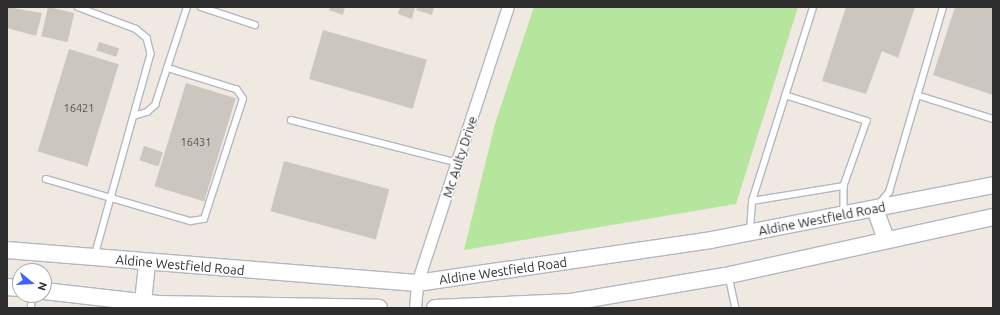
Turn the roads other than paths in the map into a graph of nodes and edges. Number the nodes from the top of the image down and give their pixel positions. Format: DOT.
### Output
graph roads {
  1 [pos="78,7"];
  2 [pos="187,7"];
  3 [pos="201,7"];
  4 [pos="508,7"];
  5 [pos="813,7"];
  6 [pos="943,7"];
  7 [pos="255,25"];
  8 [pos="167,68"];
  9 [pos="785,95"];
  10 [pos="917,95"];
  11 [pos="134,116"];
  12 [pos="993,119"];
  13 [pos="291,120"];
  14 [pos="458,163"];
  15 [pos="46,179"];
  16 [pos="993,184"];
  17 [pos="844,186"];
  18 [pos="111,198"];
  19 [pos="752,201"];
  20 [pos="875,209"];
  21 [pos="844,215"];
  22 [pos="993,217"];
  23 [pos="750,233"];
  24 [pos="886,240"];
  25 [pos="7,250"];
  26 [pos="95,258"];
  27 [pos="147,263"];
  28 [pos="729,275"];
  29 [pos="418,283"];
  30 [pos="52,292"];
  31 [pos="593,303"];
  32 [pos="153,305"];
  33 [pos="379,308"];
  34 [pos="415,308"];
  35 [pos="435,308"];
  36 [pos="448,308"];
  37 [pos="736,308"];
  1 -- 11 [label="lane"];
  2 -- 8 [label="lane"];
  3 -- 7 [label="lane"];
  4 -- 14 [label="street, Mc Aulty Drive"];
  5 -- 9 [label="lane"];
  6 -- 10 [label="lane"];
  8 -- 11 [label="lane"];
  8 -- 18 [label="lane"];
  9 -- 17 [label="lane"];
  9 -- 19 [label="lane"];
  10 -- 12 [label="lane"];
  10 -- 20 [label="lane"];
  11 -- 18 [label="lane"];
  13 -- 14 [label="lane"];
  14 -- 29 [label="street, Mc Aulty Drive"];
  15 -- 18 [label="lane"];
  16 -- 20 [label="main road, Aldine Westfield Road"];
  17 -- 19 [label="lane"];
  17 -- 21 [label="lane"];
  18 -- 26 [label="lane"];
  19 -- 23 [label="lane"];
  20 -- 21 [label="main road, Aldine Westfield Road"];
  20 -- 24 [label="main road"];
  21 -- 23 [label="main road, Aldine Westfield Road"];
  22 -- 24 [label="main road"];
  23 -- 29 [label="main road, Aldine Westfield Road"];
  24 -- 28 [label="main road"];
  25 -- 26 [label="main road, Aldine Westfield Road"];
  26 -- 27 [label="main road, Aldine Westfield Road"];
  27 -- 29 [label="main road, Aldine Westfield Road"];
  27 -- 32 [label="main road"];
  28 -- 31 [label="main road"];
  28 -- 37 [label="lane"];
  29 -- 34 [label="street, Mc Aulty Drive"];
  30 -- 32 [label="main road"];
  31 -- 36 [label="main road"];
  32 -- 33 [label="main road"];
  35 -- 36 [label="main road"];
}
